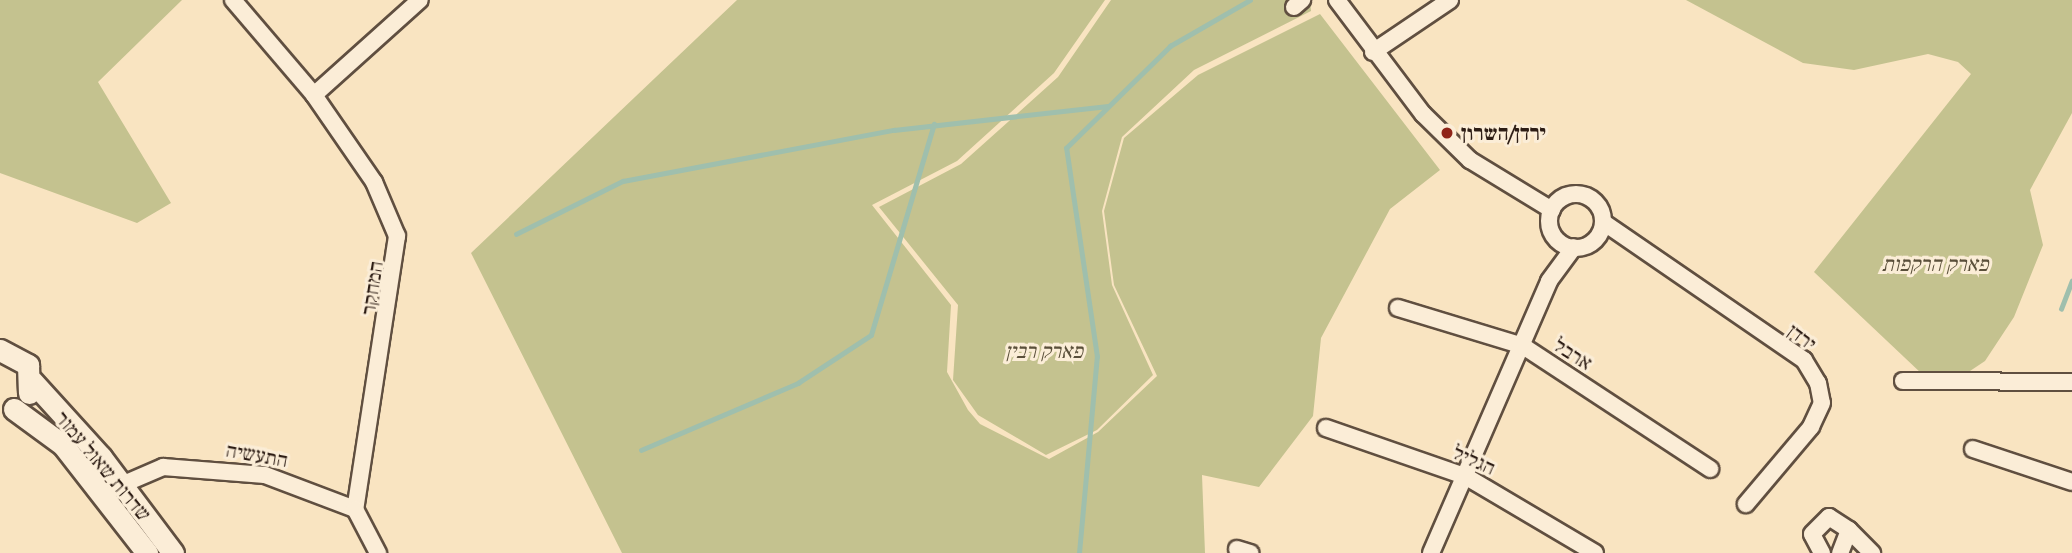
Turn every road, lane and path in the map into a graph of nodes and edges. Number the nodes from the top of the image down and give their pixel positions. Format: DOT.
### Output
graph roads {
  1 [pos="233,0"];
  2 [pos="420,0"];
  3 [pos="1337,0"];
  4 [pos="1450,0"];
  5 [pos="1373,52"];
  6 [pos="314,95"];
  7 [pos="1552,210"];
  8 [pos="1602,222"];
  9 [pos="1553,234"];
  10 [pos="1582,246"];
  11 [pos="1632,247"];
  12 [pos="1549,281"];
  13 [pos="1398,308"];
  14 [pos="1523,346"];
  15 [pos="0,350"];
  16 [pos="32,381"];
  17 [pos="1903,381"];
  18 [pos="2072,382"];
  19 [pos="7,411"];
  20 [pos="1326,428"];
  21 [pos="1973,449"];
  22 [pos="1710,469"];
  23 [pos="1465,476"];
  24 [pos="2072,482"];
  25 [pos="113,489"];
  26 [pos="1746,504"];
  27 [pos="355,509"];
  28 [pos="1849,530"];
  29 [pos="1842,552"];
  30 [pos="147,553"];
  31 [pos="173,553"];
  32 [pos="379,553"];
  33 [pos="1431,553"];
  34 [pos="1595,553"];
  35 [pos="1822,553"];
  36 [pos="1861,553"];
  37 [pos="1872,553"];
  1 -- 6 [label="street, המחקר"];
  2 -- 6 [label="street"];
  3 -- 5 [label="street"];
  4 -- 5 [label="street"];
  5 -- 7 [label="street"];
  6 -- 27 [label="street, המחקר"];
  7 -- 8 [label="street"];
  7 -- 9 [label="street"];
  8 -- 10 [label="street"];
  8 -- 11 [label="street, ירדן"];
  9 -- 10 [label="street"];
  9 -- 12 [label="street"];
  10 -- 11 [label="street, ירדן"];
  10 -- 12 [label="street"];
  11 -- 26 [label="street, ירדן"];
  12 -- 14 [label="street"];
  13 -- 14 [label="street, ארבל"];
  14 -- 22 [label="street, ארבל"];
  14 -- 23 [label="street"];
  15 -- 16 [label="street, שדרות שאול עמור"];
  16 -- 19 [label="street"];
  16 -- 25 [label="street, שדרות שאול עמור"];
  17 -- 18 [label="street"];
  19 -- 25 [label="street, שדרות שאול עמור"];
  20 -- 23 [label="street, הגליל"];
  21 -- 24 [label="street"];
  23 -- 33 [label="street"];
  23 -- 34 [label="street, הגליל"];
  25 -- 27 [label="street, התעשיה"];
  25 -- 30 [label="street, שדרות שאול עמור"];
  25 -- 31 [label="street, שדרות שאול עמור"];
  27 -- 32 [label="street"];
  28 -- 29 [label="street"];
  28 -- 35 [label="street"];
  28 -- 37 [label="street"];
  29 -- 36 [label="street"];
}
